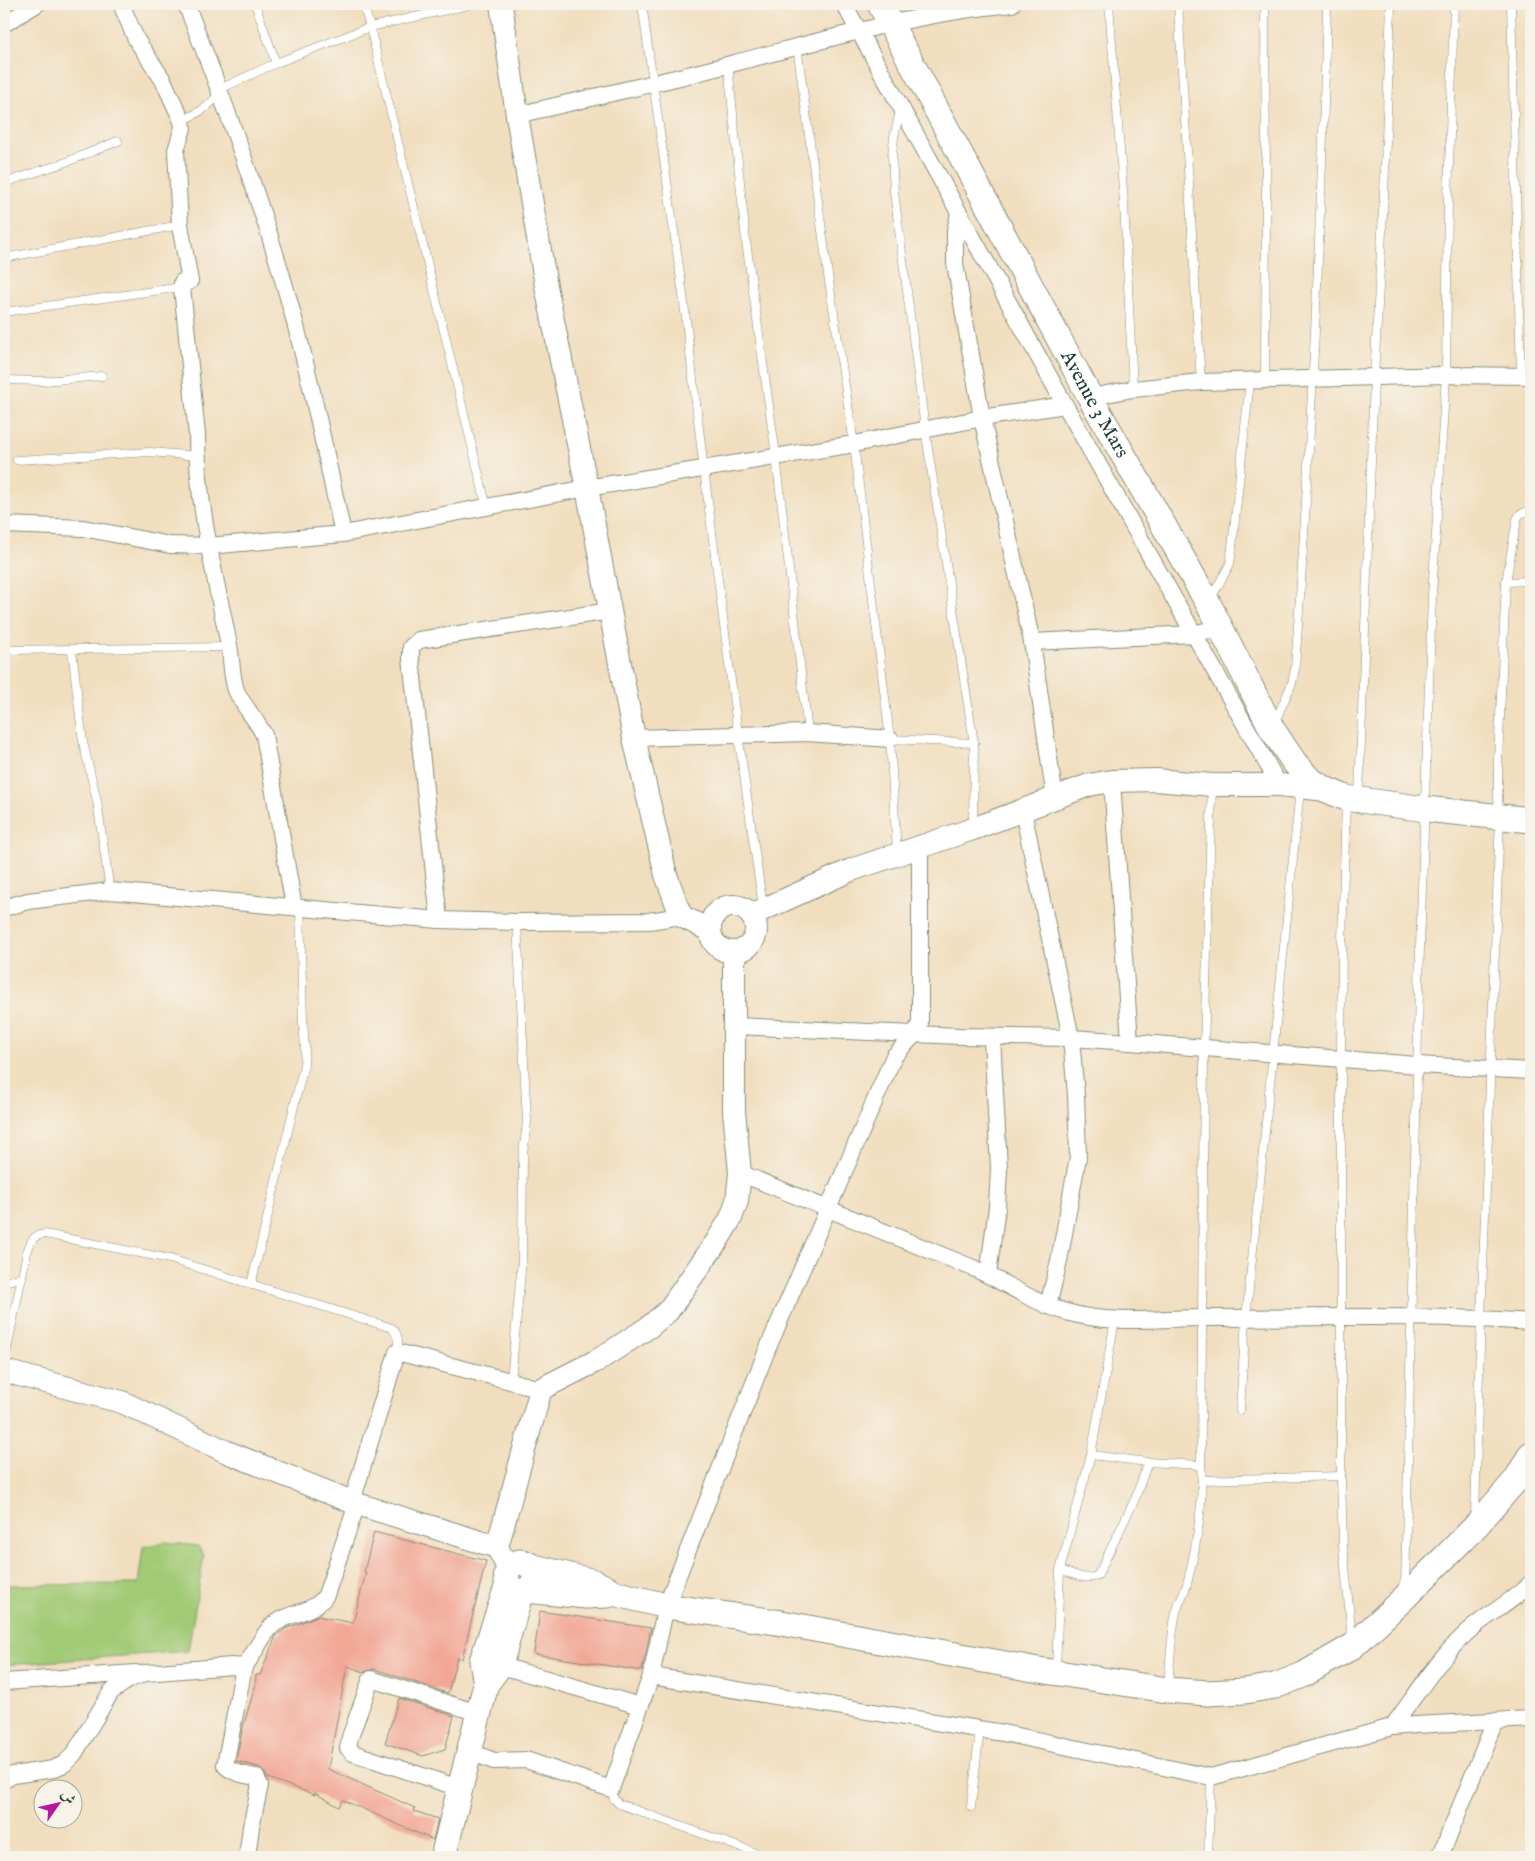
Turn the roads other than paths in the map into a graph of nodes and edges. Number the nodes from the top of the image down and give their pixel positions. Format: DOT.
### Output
graph roads {
  1 [pos="37,4"];
  2 [pos="120,4"];
  3 [pos="186,4"];
  4 [pos="255,4"];
  5 [pos="363,4"];
  6 [pos="474,4"];
  7 [pos="501,4"];
  8 [pos="642,4"];
  9 [pos="844,4"];
  10 [pos="1012,4"];
  11 [pos="1109,4"];
  12 [pos="1178,4"];
  13 [pos="1265,4"];
  14 [pos="1327,4"];
  15 [pos="1391,4"];
  16 [pos="1454,4"];
  17 [pos="1511,4"];
  18 [pos="885,13"];
  19 [pos="4,24"];
  20 [pos="370,28"];
  21 [pos="858,31"];
  22 [pos="797,46"];
  23 [pos="276,63"];
  24 [pos="728,65"];
  25 [pos="654,83"];
  26 [pos="220,89"];
  27 [pos="901,107"];
  28 [pos="517,115"];
  29 [pos="182,121"];
  30 [pos="118,141"];
  31 [pos="4,183"];
  32 [pos="959,213"];
  33 [pos="180,225"];
  34 [pos="4,258"];
  35 [pos="182,287"];
  36 [pos="4,312"];
  37 [pos="1446,375"];
  38 [pos="102,376"];
  39 [pos="1374,377"];
  40 [pos="1526,377"];
  41 [pos="1312,379"];
  42 [pos="4,380"];
  43 [pos="1257,380"];
  44 [pos="1201,382"];
  45 [pos="1132,389"];
  46 [pos="1090,396"];
  47 [pos="1064,405"];
  48 [pos="982,418"];
  49 [pos="925,429"];
  50 [pos="854,444"];
  51 [pos="197,456"];
  52 [pos="776,456"];
  53 [pos="17,460"];
  54 [pos="704,470"];
  55 [pos="587,488"];
  56 [pos="487,508"];
  57 [pos="1531,510"];
  58 [pos="4,525"];
  59 [pos="343,534"];
  60 [pos="1154,536"];
  61 [pos="208,546"];
  62 [pos="1531,581"];
  63 [pos="1506,582"];
  64 [pos="1208,603"];
  65 [pos="610,611"];
  66 [pos="1220,627"];
  67 [pos="1194,634"];
  68 [pos="1032,642"];
  69 [pos="229,647"];
  70 [pos="4,650"];
  71 [pos="72,650"];
  72 [pos="1272,729"];
  73 [pos="808,733"];
  74 [pos="738,734"];
  75 [pos="634,738"];
  76 [pos="890,739"];
  77 [pos="974,743"];
  78 [pos="1112,781"];
  79 [pos="1212,785"];
  80 [pos="1290,786"];
  81 [pos="1344,796"];
  82 [pos="1055,799"];
  83 [pos="1425,809"];
  84 [pos="1023,811"];
  85 [pos="1500,816"];
  86 [pos="1531,820"];
  87 [pos="973,829"];
  88 [pos="920,848"];
  89 [pos="897,855"];
  90 [pos="110,891"];
  91 [pos="4,908"];
  92 [pos="297,908"];
  93 [pos="757,912"];
  94 [pos="681,916"];
  95 [pos="439,920"];
  96 [pos="517,922"];
  97 [pos="709,930"];
  98 [pos="734,953"];
  99 [pos="735,1026"];
  100 [pos="915,1034"];
  101 [pos="992,1037"];
  102 [pos="1071,1038"];
  103 [pos="1130,1042"];
  104 [pos="1204,1049"];
  105 [pos="1272,1053"];
  106 [pos="1341,1058"];
  107 [pos="1417,1065"];
  108 [pos="1491,1068"];
  109 [pos="1531,1071"];
  110 [pos="740,1173"];
  111 [pos="827,1210"];
  112 [pos="988,1275"];
  113 [pos="22,1277"];
  114 [pos="4,1282"];
  115 [pos="251,1285"];
  116 [pos="1048,1306"];
  117 [pos="1202,1318"];
  118 [pos="1246,1318"];
  119 [pos="1341,1318"];
  120 [pos="1410,1318"];
  121 [pos="1482,1318"];
  122 [pos="1114,1320"];
  123 [pos="1531,1322"];
  124 [pos="398,1352"];
  125 [pos="4,1363"];
  126 [pos="4,1371"];
  127 [pos="511,1381"];
  128 [pos="541,1389"];
  129 [pos="1240,1410"];
  130 [pos="1531,1454"];
  131 [pos="1091,1455"];
  132 [pos="1148,1462"];
  133 [pos="1201,1465"];
  134 [pos="1341,1476"];
  135 [pos="1202,1480"];
  136 [pos="355,1503"];
  137 [pos="1475,1526"];
  138 [pos="496,1547"];
  139 [pos="1060,1570"];
  140 [pos="519,1580"];
  141 [pos="1531,1583"];
  142 [pos="1405,1598"];
  143 [pos="666,1606"];
  144 [pos="1353,1646"];
  145 [pos="244,1667"];
  146 [pos="489,1670"];
  147 [pos="1056,1672"];
  148 [pos="145,1673"];
  149 [pos="651,1676"];
  150 [pos="4,1682"];
  151 [pos="1167,1690"];
  152 [pos="640,1706"];
  153 [pos="478,1713"];
  154 [pos="1531,1719"];
  155 [pos="1495,1721"];
  156 [pos="1392,1728"];
  157 [pos="980,1729"];
  158 [pos="468,1751"];
  159 [pos="1212,1777"];
  160 [pos="4,1780"];
  161 [pos="459,1788"];
  162 [pos="611,1789"];
  163 [pos="971,1807"];
  164 [pos="248,1857"];
  165 [pos="443,1857"];
  166 [pos="766,1857"];
  167 [pos="1208,1857"];
  168 [pos="1440,1857"];
  1 -- 19 [label="street"];
  2 -- 29 [label="street"];
  3 -- 26 [label="street"];
  4 -- 23 [label="lane"];
  5 -- 20 [label="lane"];
  6 -- 20 [label="lane"];
  7 -- 28 [label="street"];
  8 -- 25 [label="lane"];
  9 -- 21 [label="street"];
  10 -- 18 [label="street"];
  11 -- 45 [label="lane"];
  12 -- 44 [label="lane"];
  13 -- 43 [label="lane"];
  14 -- 41 [label="lane"];
  15 -- 39 [label="lane"];
  16 -- 37 [label="lane"];
  17 -- 40 [label="lane"];
  18 -- 21 [label="street"];
  18 -- 46 [label="main road, Avenue 3 Mars"];
  20 -- 23 [label="lane"];
  20 -- 56 [label="lane"];
  21 -- 22 [label="street"];
  21 -- 27 [label="street"];
  22 -- 24 [label="street"];
  22 -- 50 [label="lane"];
  23 -- 26 [label="lane"];
  24 -- 25 [label="street"];
  24 -- 52 [label="lane"];
  25 -- 28 [label="street"];
  25 -- 54 [label="lane"];
  26 -- 29 [label="lane"];
  26 -- 59 [label="street"];
  27 -- 32 [label="street"];
  27 -- 49 [label="lane"];
  28 -- 55 [label="street"];
  29 -- 33 [label="street"];
  30 -- 31 [label="lane"];
  32 -- 47 [label="street"];
  32 -- 48 [label="street"];
  33 -- 34 [label="lane"];
  33 -- 35 [label="street"];
  35 -- 36 [label="lane"];
  35 -- 51 [label="street"];
  37 -- 39 [label="street"];
  37 -- 40 [label="street"];
  37 -- 83 [label="lane"];
  38 -- 42 [label="lane"];
  39 -- 41 [label="street"];
  39 -- 81 [label="lane"];
  41 -- 43 [label="street"];
  41 -- 72 [label="lane"];
  43 -- 44 [label="street"];
  43 -- 64 [label="lane"];
  44 -- 45 [label="street"];
  45 -- 46 [label="street"];
  46 -- 60 [label="main road, Avenue 3 Mars"];
  47 -- 48 [label="street"];
  47 -- 60 [label="street"];
  48 -- 49 [label="street"];
  48 -- 68 [label="street"];
  49 -- 50 [label="street"];
  49 -- 77 [label="lane"];
  50 -- 52 [label="street"];
  50 -- 76 [label="lane"];
  51 -- 53 [label="lane"];
  51 -- 61 [label="street"];
  52 -- 54 [label="street"];
  52 -- 73 [label="lane"];
  54 -- 55 [label="street"];
  54 -- 74 [label="lane"];
  55 -- 56 [label="street"];
  55 -- 65 [label="street"];
  56 -- 59 [label="street"];
  57 -- 63 [label="lane"];
  58 -- 61 [label="street"];
  59 -- 61 [label="street"];
  60 -- 64 [label="main road, Avenue 3 Mars"];
  60 -- 67 [label="street"];
  61 -- 69 [label="street"];
  62 -- 63 [label="lane"];
  63 -- 85 [label="lane"];
  64 -- 66 [label="main road, Avenue 3 Mars"];
  65 -- 75 [label="street"];
  65 -- 95 [label="street"];
  66 -- 67 [label="street"];
  66 -- 72 [label="main road, Avenue 3 Mars"];
  67 -- 68 [label="street"];
  67 -- 80 [label="street"];
  68 -- 82 [label="street"];
  69 -- 71 [label="lane"];
  69 -- 92 [label="street"];
  70 -- 71 [label="lane"];
  71 -- 90 [label="lane"];
  72 -- 81 [label="main road, Avenue 3 Mars"];
  73 -- 74 [label="street"];
  73 -- 76 [label="street"];
  74 -- 75 [label="street"];
  74 -- 93 [label="lane"];
  75 -- 94 [label="street"];
  76 -- 77 [label="lane"];
  76 -- 89 [label="lane"];
  77 -- 87 [label="lane"];
  78 -- 79 [label="street"];
  78 -- 82 [label="street"];
  78 -- 103 [label="street"];
  79 -- 80 [label="street"];
  79 -- 104 [label="lane"];
  80 -- 81 [label="street"];
  80 -- 105 [label="lane"];
  81 -- 83 [label="main road"];
  81 -- 106 [label="lane"];
  82 -- 84 [label="street"];
  83 -- 85 [label="main road"];
  83 -- 107 [label="lane"];
  84 -- 87 [label="street"];
  84 -- 102 [label="street"];
  85 -- 86 [label="main road"];
  85 -- 108 [label="lane"];
  87 -- 88 [label="street"];
  88 -- 89 [label="street"];
  88 -- 100 [label="street"];
  89 -- 93 [label="street"];
  90 -- 91 [label="street"];
  90 -- 92 [label="street"];
  92 -- 95 [label="street"];
  92 -- 115 [label="lane"];
  93 -- 97 [label="street"];
  93 -- 98 [label="street"];
  94 -- 96 [label="street"];
  94 -- 97 [label="street"];
  95 -- 96 [label="street"];
  96 -- 127 [label="lane"];
  97 -- 98 [label="street"];
  98 -- 99 [label="street"];
  99 -- 100 [label="street"];
  99 -- 110 [label="street"];
  100 -- 101 [label="street"];
  100 -- 111 [label="street"];
  101 -- 102 [label="street"];
  101 -- 112 [label="street"];
  102 -- 103 [label="street"];
  102 -- 116 [label="street"];
  103 -- 104 [label="street"];
  104 -- 105 [label="street"];
  104 -- 117 [label="lane"];
  105 -- 106 [label="street"];
  105 -- 118 [label="lane"];
  106 -- 107 [label="street"];
  106 -- 119 [label="lane"];
  107 -- 108 [label="street"];
  107 -- 120 [label="lane"];
  108 -- 109 [label="street"];
  108 -- 121 [label="lane"];
  110 -- 111 [label="street"];
  110 -- 128 [label="street"];
  111 -- 112 [label="street"];
  111 -- 143 [label="street"];
  112 -- 116 [label="street"];
  113 -- 114 [label="lane"];
  113 -- 115 [label="lane"];
  113 -- 125 [label="lane"];
  115 -- 124 [label="lane"];
  116 -- 122 [label="street"];
  117 -- 118 [label="street"];
  117 -- 122 [label="street"];
  117 -- 133 [label="lane"];
  118 -- 119 [label="street"];
  118 -- 129 [label="lane"];
  119 -- 120 [label="street"];
  119 -- 134 [label="lane"];
  120 -- 121 [label="street"];
  120 -- 142 [label="lane"];
  121 -- 123 [label="street"];
  121 -- 137 [label="lane"];
  122 -- 131 [label="lane"];
  124 -- 127 [label="street"];
  124 -- 136 [label="street"];
  126 -- 136 [label="street"];
  127 -- 128 [label="street"];
  128 -- 138 [label="street"];
  130 -- 137 [label="main road"];
  131 -- 132 [label="lane"];
  131 -- 139 [label="lane"];
  132 -- 133 [label="lane"];
  132 -- 139 [label="lane"];
  133 -- 135 [label="lane"];
  134 -- 135 [label="lane"];
  134 -- 144 [label="lane"];
  135 -- 151 [label="lane"];
  136 -- 138 [label="street"];
  136 -- 145 [label="street"];
  137 -- 142 [label="main road"];
  138 -- 140 [label="street"];
  139 -- 147 [label="lane"];
  140 -- 143 [label="main road"];
  140 -- 146 [label="main road"];
  141 -- 156 [label="street"];
  142 -- 144 [label="main road"];
  143 -- 147 [label="main road"];
  143 -- 149 [label="street"];
  144 -- 151 [label="main road"];
  145 -- 148 [label="street"];
  145 -- 164 [label="street"];
  146 -- 152 [label="street"];
  146 -- 153 [label="main road"];
  147 -- 151 [label="main road"];
  148 -- 150 [label="street"];
  148 -- 160 [label="street"];
  149 -- 152 [label="street"];
  149 -- 157 [label="street"];
  152 -- 162 [label="street"];
  153 -- 158 [label="main road"];
  153 -- 161 [label="street"];
  154 -- 155 [label="street"];
  155 -- 156 [label="street"];
  155 -- 168 [label="street"];
  156 -- 159 [label="street"];
  157 -- 159 [label="street"];
  157 -- 163 [label="lane"];
  158 -- 161 [label="main road"];
  158 -- 162 [label="street"];
  159 -- 167 [label="lane"];
  161 -- 165 [label="main road"];
  162 -- 166 [label="lane"];
}
